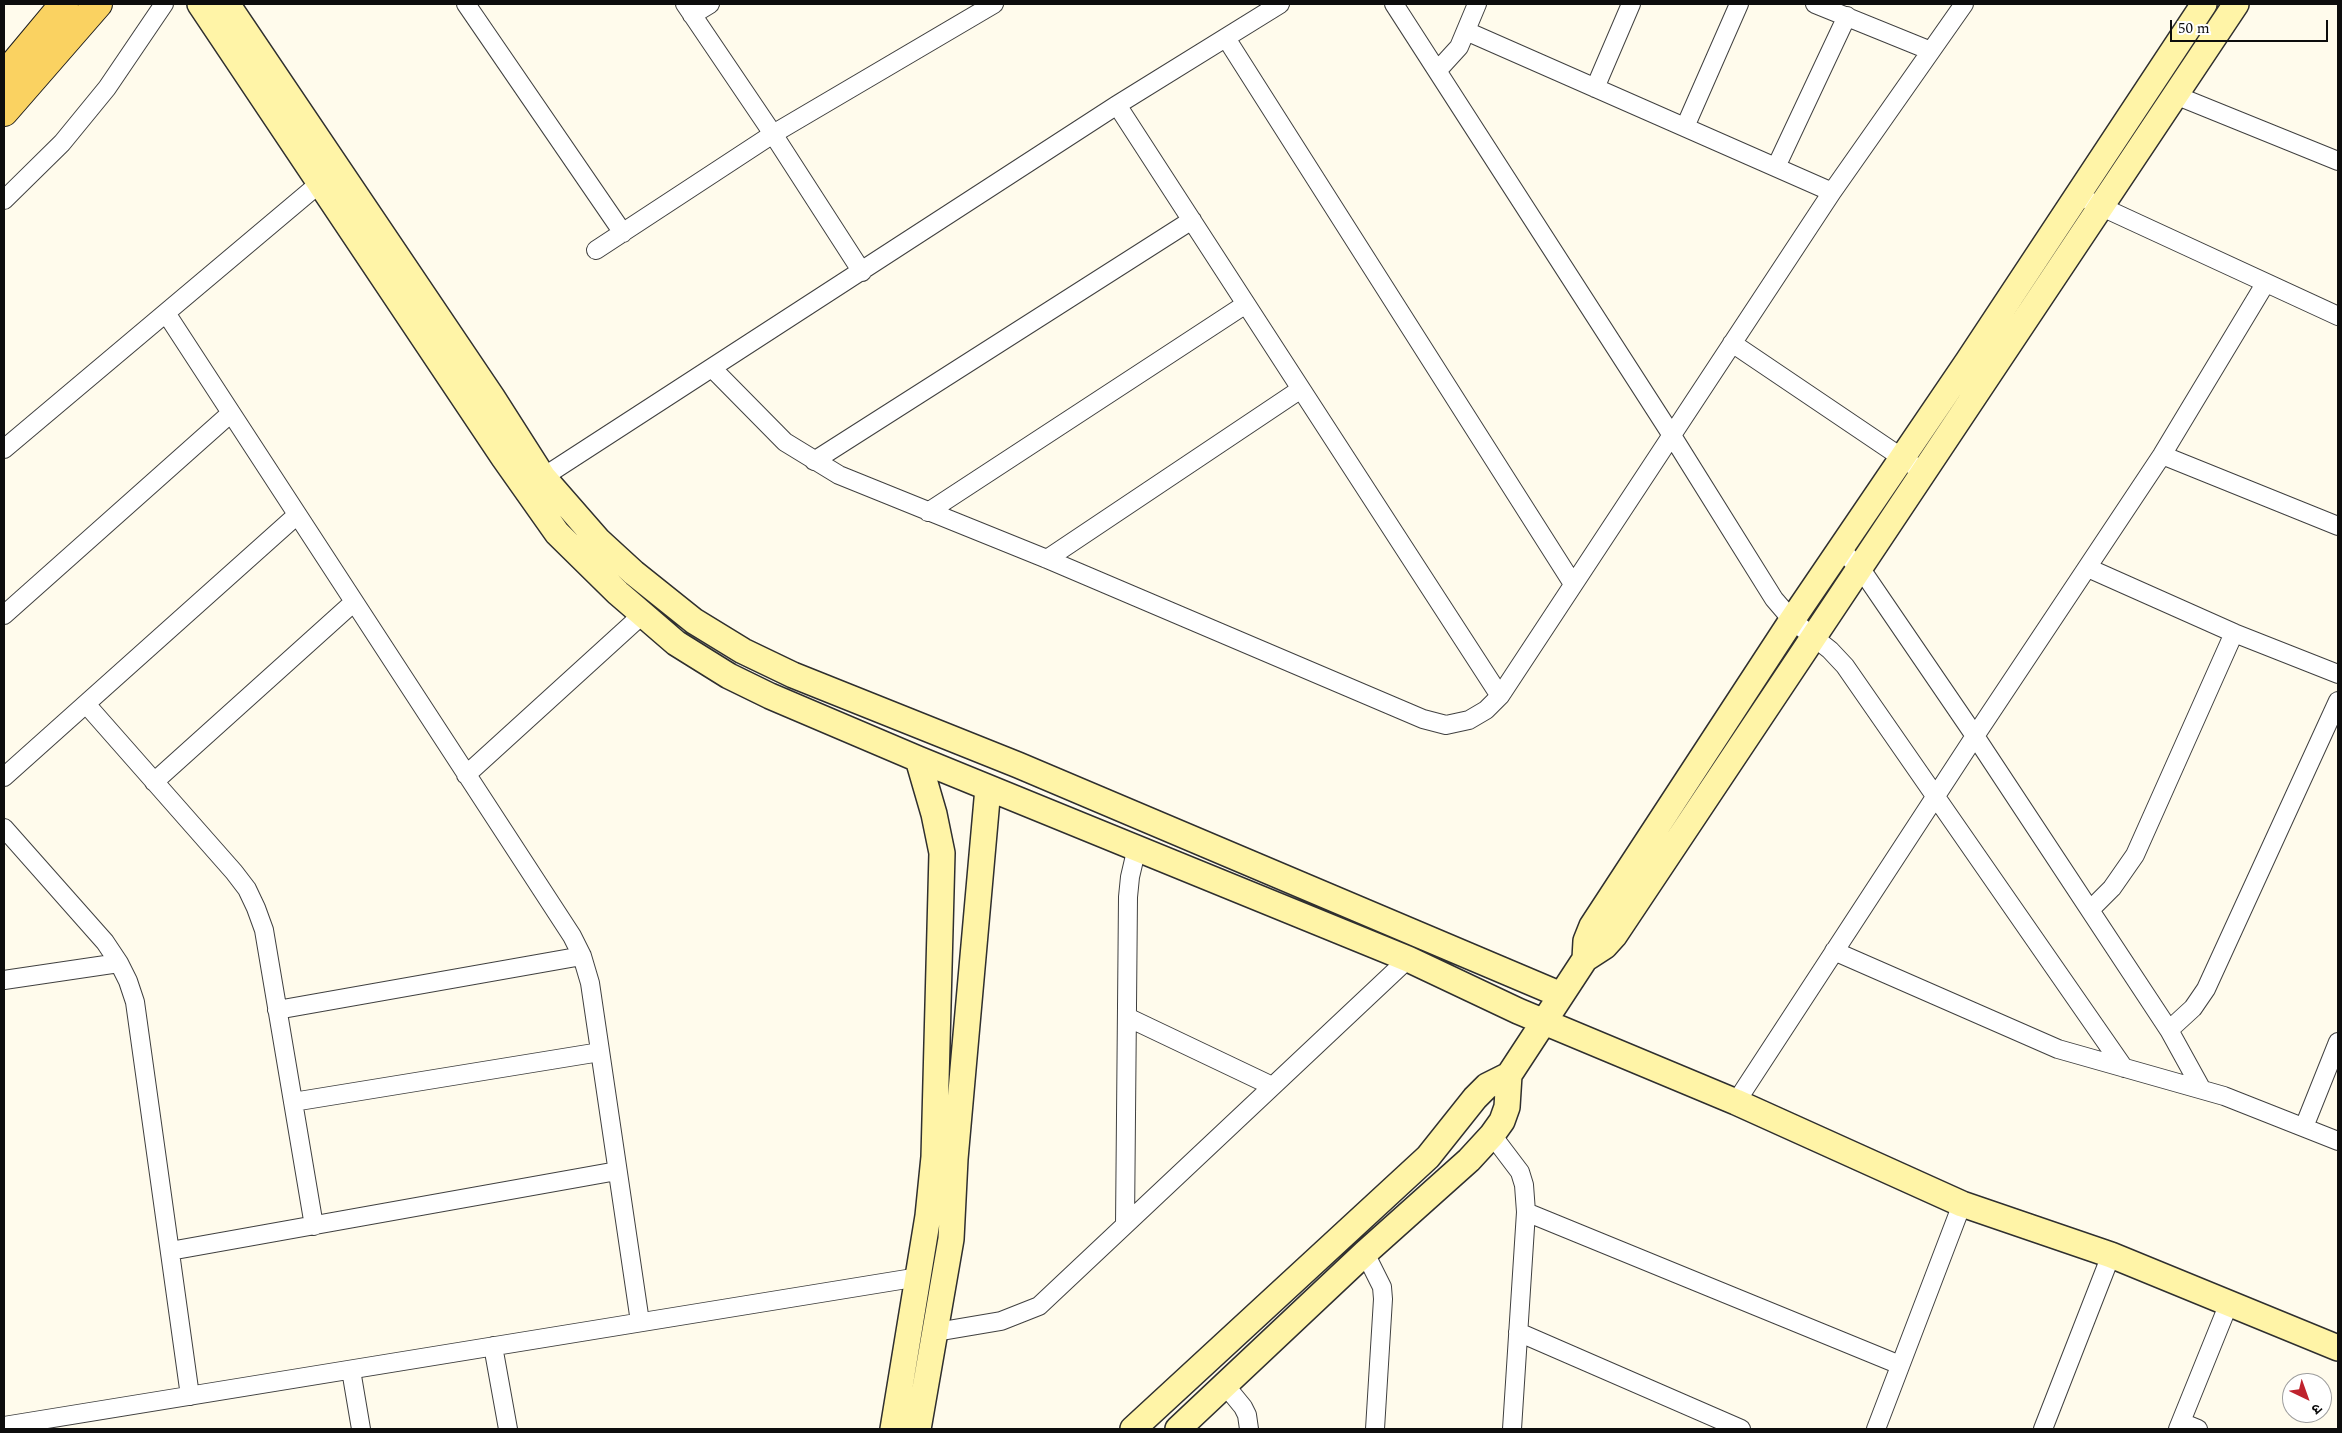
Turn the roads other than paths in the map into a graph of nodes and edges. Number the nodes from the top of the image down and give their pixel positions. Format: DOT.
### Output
graph roads {
  1 [pos="64,4"];
  2 [pos="98,4"];
  3 [pos="164,4"];
  4 [pos="200,4"];
  5 [pos="228,4"];
  6 [pos="466,4"];
  7 [pos="710,4"];
  8 [pos="994,4"];
  9 [pos="1280,4"];
  10 [pos="1394,4"];
  11 [pos="1477,4"];
  12 [pos="1632,4"];
  13 [pos="1739,4"];
  14 [pos="1816,4"];
  15 [pos="1964,4"];
  16 [pos="2204,4"];
  17 [pos="2236,4"];
  18 [pos="689,9"];
  19 [pos="1847,16"];
  20 [pos="1466,31"];
  21 [pos="1226,38"];
  22 [pos="1931,51"];
  23 [pos="1438,70"];
  24 [pos="4,76"];
  25 [pos="1595,88"];
  26 [pos="2175,95"];
  27 [pos="1117,105"];
  28 [pos="4,112"];
  29 [pos="1685,127"];
  30 [pos="773,134"];
  31 [pos="2338,161"];
  32 [pos="1776,167"];
  33 [pos="320,183"];
  34 [pos="1832,192"];
  35 [pos="2077,195"];
  36 [pos="4,200"];
  37 [pos="2100,207"];
  38 [pos="1192,220"];
  39 [pos="623,233"];
  40 [pos="596,250"];
  41 [pos="862,272"];
  42 [pos="2265,284"];
  43 [pos="1246,304"];
  44 [pos="166,313"];
  45 [pos="2338,316"];
  46 [pos="1732,343"];
  47 [pos="712,368"];
  48 [pos="1301,389"];
  49 [pos="231,414"];
  50 [pos="1671,434"];
  51 [pos="4,449"];
  52 [pos="2162,455"];
  53 [pos="814,460"];
  54 [pos="1902,460"];
  55 [pos="1923,472"];
  56 [pos="534,483"];
  57 [pos="928,512"];
  58 [pos="297,515"];
  59 [pos="2338,526"];
  60 [pos="1840,549"];
  61 [pos="1047,559"];
  62 [pos="2088,568"];
  63 [pos="1861,569"];
  64 [pos="1573,584"];
  65 [pos="354,602"];
  66 [pos="643,614"];
  67 [pos="4,615"];
  68 [pos="1792,620"];
  69 [pos="2234,633"];
  70 [pos="1814,637"];
  71 [pos="2338,674"];
  72 [pos="1500,696"];
  73 [pos="2338,701"];
  74 [pos="86,704"];
  75 [pos="1975,736"];
  76 [pos="969,745"];
  77 [pos="918,759"];
  78 [pos="466,775"];
  79 [pos="958,776"];
  80 [pos="4,777"];
  81 [pos="154,782"];
  82 [pos="988,788"];
  83 [pos="1935,796"];
  84 [pos="4,828"];
  85 [pos="1137,847"];
  86 [pos="2090,909"];
  87 [pos="1834,950"];
  88 [pos="582,956"];
  89 [pos="1408,958"];
  90 [pos="1586,959"];
  91 [pos="119,963"];
  92 [pos="4,980"];
  93 [pos="1561,995"];
  94 [pos="278,1010"];
  95 [pos="1126,1017"];
  96 [pos="1545,1022"];
  97 [pos="2169,1030"];
  98 [pos="2338,1042"];
  99 [pos="600,1052"];
  100 [pos="2124,1068"];
  101 [pos="1509,1075"];
  102 [pos="1272,1086"];
  103 [pos="2201,1088"];
  104 [pos="293,1102"];
  105 [pos="1736,1102"];
  106 [pos="2304,1127"];
  107 [pos="1492,1135"];
  108 [pos="2338,1141"];
  109 [pos="617,1171"];
  110 [pos="1962,1204"];
  111 [pos="1526,1212"];
  112 [pos="1125,1225"];
  113 [pos="314,1226"];
  114 [pos="170,1251"];
  115 [pos="1365,1253"];
  116 [pos="2111,1256"];
  117 [pos="919,1277"];
  118 [pos="2229,1303"];
  119 [pos="640,1322"];
  120 [pos="936,1332"];
  121 [pos="1518,1332"];
  122 [pos="493,1346"];
  123 [pos="2338,1348"];
  124 [pos="1900,1364"];
  125 [pos="351,1370"];
  126 [pos="1225,1385"];
  127 [pos="190,1396"];
  128 [pos="4,1426"];
  129 [pos="2179,1426"];
  130 [pos="361,1429"];
  131 [pos="508,1429"];
  132 [pos="893,1429"];
  133 [pos="918,1429"];
  134 [pos="1133,1429"];
  135 [pos="1178,1429"];
  136 [pos="1249,1429"];
  137 [pos="1375,1429"];
  138 [pos="1512,1429"];
  139 [pos="1741,1429"];
  140 [pos="1876,1429"];
  141 [pos="2043,1429"];
  142 [pos="2198,1429"];
  1 -- 24 [label="main road"];
  2 -- 28 [label="main road"];
  3 -- 36 [label="street"];
  4 -- 33 [label="street"];
  5 -- 56 [label="street"];
  6 -- 39 [label="street"];
  7 -- 18 [label="street"];
  8 -- 30 [label="street"];
  9 -- 21 [label="street"];
  10 -- 23 [label="street"];
  11 -- 20 [label="street"];
  12 -- 25 [label="street"];
  13 -- 29 [label="street"];
  14 -- 19 [label="street"];
  15 -- 22 [label="street"];
  16 -- 35 [label="street"];
  17 -- 26 [label="street"];
  18 -- 30 [label="street"];
  19 -- 22 [label="street"];
  19 -- 32 [label="street"];
  20 -- 23 [label="street"];
  20 -- 25 [label="street"];
  21 -- 27 [label="street"];
  21 -- 64 [label="street"];
  22 -- 34 [label="street"];
  23 -- 50 [label="street"];
  25 -- 29 [label="street"];
  26 -- 31 [label="street"];
  26 -- 37 [label="street"];
  27 -- 38 [label="street"];
  27 -- 41 [label="street"];
  29 -- 32 [label="street"];
  30 -- 39 [label="street"];
  30 -- 41 [label="street"];
  32 -- 34 [label="street"];
  33 -- 44 [label="street"];
  33 -- 56 [label="street"];
  34 -- 46 [label="street"];
  35 -- 37 [label="street"];
  35 -- 54 [label="street"];
  37 -- 42 [label="street"];
  37 -- 55 [label="street"];
  38 -- 43 [label="street"];
  38 -- 53 [label="street"];
  39 -- 40 [label="street"];
  41 -- 47 [label="street"];
  42 -- 45 [label="street"];
  42 -- 52 [label="street"];
  43 -- 48 [label="street"];
  43 -- 57 [label="street"];
  44 -- 49 [label="street"];
  44 -- 51 [label="street"];
  46 -- 50 [label="street"];
  46 -- 54 [label="street"];
  47 -- 53 [label="street"];
  47 -- 56 [label="street"];
  48 -- 61 [label="street"];
  48 -- 72 [label="street"];
  49 -- 58 [label="street"];
  49 -- 67 [label="street"];
  50 -- 64 [label="street"];
  50 -- 68 [label="street"];
  52 -- 59 [label="street"];
  52 -- 62 [label="street"];
  53 -- 57 [label="street"];
  54 -- 55 [label="street"];
  54 -- 60 [label="street"];
  55 -- 63 [label="street"];
  56 -- 66 [label="street"];
  56 -- 76 [label="street"];
  57 -- 61 [label="street"];
  58 -- 65 [label="street"];
  58 -- 74 [label="street"];
  60 -- 63 [label="street"];
  60 -- 68 [label="street"];
  61 -- 72 [label="street"];
  62 -- 69 [label="street"];
  62 -- 75 [label="street"];
  63 -- 70 [label="street"];
  63 -- 75 [label="street"];
  64 -- 72 [label="street"];
  65 -- 78 [label="street"];
  65 -- 81 [label="street"];
  66 -- 77 [label="street"];
  66 -- 78 [label="street"];
  68 -- 70 [label="street"];
  68 -- 90 [label="street"];
  69 -- 71 [label="street"];
  69 -- 86 [label="street"];
  70 -- 83 [label="street"];
  70 -- 90 [label="street"];
  73 -- 97 [label="street"];
  74 -- 80 [label="street"];
  74 -- 81 [label="street"];
  75 -- 83 [label="street"];
  75 -- 86 [label="street"];
  76 -- 79 [label="street"];
  76 -- 93 [label="street"];
  77 -- 79 [label="street"];
  77 -- 117 [label="street"];
  78 -- 88 [label="street"];
  79 -- 82 [label="street"];
  81 -- 94 [label="street"];
  82 -- 85 [label="street"];
  82 -- 120 [label="street"];
  83 -- 87 [label="street"];
  83 -- 100 [label="street"];
  84 -- 91 [label="street"];
  85 -- 89 [label="street"];
  85 -- 95 [label="street"];
  86 -- 97 [label="street"];
  87 -- 100 [label="street"];
  87 -- 105 [label="street"];
  88 -- 94 [label="street"];
  88 -- 99 [label="street"];
  89 -- 96 [label="street"];
  89 -- 102 [label="street"];
  90 -- 93 [label="street"];
  91 -- 92 [label="street"];
  91 -- 114 [label="street"];
  93 -- 96 [label="street"];
  94 -- 104 [label="street"];
  95 -- 102 [label="street"];
  95 -- 112 [label="street"];
  96 -- 101 [label="street"];
  96 -- 105 [label="street"];
  97 -- 103 [label="street"];
  98 -- 106 [label="street"];
  99 -- 104 [label="street"];
  99 -- 109 [label="street"];
  100 -- 103 [label="street"];
  101 -- 107 [label="street"];
  101 -- 134 [label="street"];
  102 -- 112 [label="street"];
  103 -- 106 [label="street"];
  104 -- 113 [label="street"];
  105 -- 110 [label="street"];
  106 -- 108 [label="street"];
  107 -- 111 [label="street"];
  107 -- 115 [label="street"];
  109 -- 113 [label="street"];
  109 -- 119 [label="street"];
  110 -- 116 [label="street"];
  110 -- 124 [label="street"];
  111 -- 121 [label="street"];
  111 -- 124 [label="street"];
  112 -- 120 [label="street"];
  113 -- 114 [label="street"];
  114 -- 127 [label="street"];
  115 -- 126 [label="street"];
  115 -- 137 [label="street"];
  116 -- 118 [label="street"];
  116 -- 141 [label="street"];
  117 -- 119 [label="street"];
  117 -- 132 [label="street"];
  118 -- 123 [label="street"];
  118 -- 129 [label="street"];
  119 -- 122 [label="street"];
  120 -- 133 [label="street"];
  121 -- 138 [label="street"];
  121 -- 139 [label="street"];
  122 -- 125 [label="street"];
  122 -- 131 [label="street"];
  124 -- 140 [label="street"];
  125 -- 127 [label="street"];
  125 -- 130 [label="street"];
  126 -- 135 [label="street"];
  126 -- 136 [label="street"];
  127 -- 128 [label="street"];
  129 -- 142 [label="street"];
}
